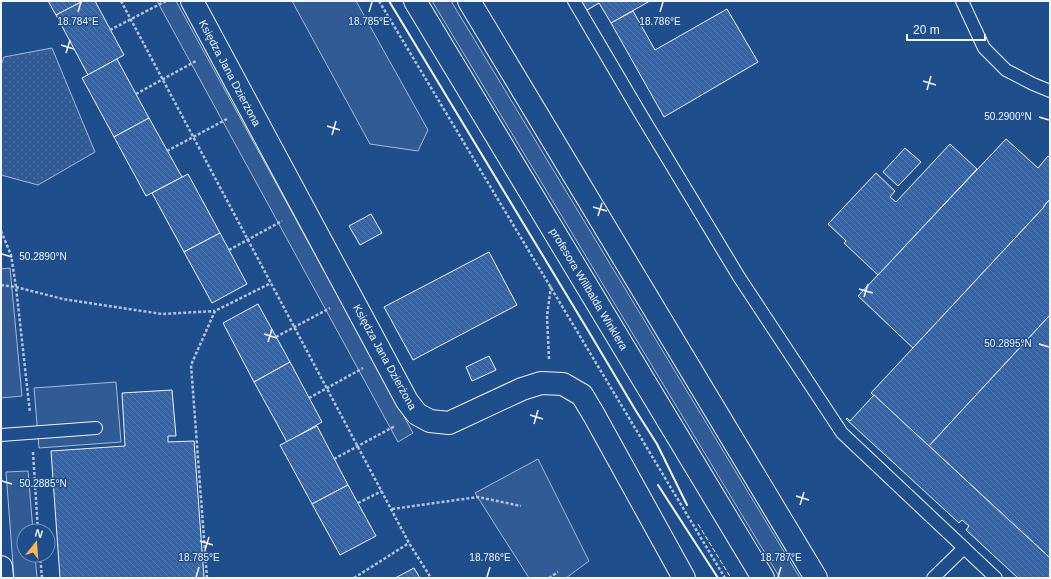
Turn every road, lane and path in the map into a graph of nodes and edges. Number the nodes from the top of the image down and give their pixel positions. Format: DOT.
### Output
graph roads {
  1 [pos="121,1"];
  2 [pos="166,1"];
  3 [pos="192,1"];
  4 [pos="379,1"];
  5 [pos="415,1"];
  6 [pos="468,1"];
  7 [pos="574,1"];
  8 [pos="962,1"];
  9 [pos="130,19"];
  10 [pos="110,30"];
  11 [pos="217,49"];
  12 [pos="162,79"];
  13 [pos="1050,91"];
  14 [pos="136,94"];
  15 [pos="249,108"];
  16 [pos="193,137"];
  17 [pos="167,151"];
  18 [pos="304,209"];
  19 [pos="1,231"];
  20 [pos="248,239"];
  21 [pos="229,250"];
  22 [pos="271,283"];
  23 [pos="1,285"];
  24 [pos="551,286"];
  25 [pos="16,288"];
  26 [pos="352,297"];
  27 [pos="215,311"];
  28 [pos="295,327"];
  29 [pos="276,337"];
  30 [pos="384,357"];
  31 [pos="550,383"];
  32 [pos="327,388"];
  33 [pos="309,398"];
  34 [pos="417,414"];
  35 [pos="96,428"];
  36 [pos="32,433"];
  37 [pos="1,435"];
  38 [pos="358,446"];
  39 [pos="334,459"];
  40 [pos="382,491"];
  41 [pos="358,503"];
  42 [pos="521,506"];
  43 [pos="392,510"];
  44 [pos="38,523"];
  45 [pos="409,542"];
  46 [pos="964,548"];
  47 [pos="41,563"];
  48 [pos="1,568"];
  49 [pos="558,572"];
  50 [pos="2,578"];
  51 [pos="42,578"];
  52 [pos="207,578"];
  53 [pos="354,578"];
  54 [pos="431,578"];
  55 [pos="549,578"];
  56 [pos="684,578"];
  57 [pos="725,578"];
  58 [pos="763,578"];
  59 [pos="816,578"];
  60 [pos="933,578"];
  61 [pos="996,578"];
  1 -- 9 [label="path"];
  2 -- 9 [label="path"];
  3 -- 11 [label="main road, Księdza Jana Dzierżona"];
  4 -- 24 [label="path"];
  5 -- 58 [label="main road, profesora Wilibalda Winklera"];
  6 -- 59 [label="main road"];
  7 -- 46 [label="lane"];
  8 -- 13 [label="lane"];
  9 -- 10 [label="path"];
  9 -- 12 [label="path"];
  11 -- 12 [label="path"];
  11 -- 15 [label="main road, Księdza Jana Dzierżona"];
  12 -- 14 [label="path"];
  12 -- 16 [label="path"];
  15 -- 16 [label="path"];
  15 -- 18 [label="main road, Księdza Jana Dzierżona"];
  16 -- 17 [label="path"];
  16 -- 20 [label="path"];
  18 -- 20 [label="path"];
  18 -- 26 [label="main road, Księdza Jana Dzierżona"];
  19 -- 25 [label="path"];
  20 -- 21 [label="path"];
  20 -- 22 [label="path"];
  22 -- 27 [label="path"];
  22 -- 28 [label="path"];
  23 -- 25 [label="path"];
  24 -- 31 [label="path"];
  24 -- 57 [label="path"];
  25 -- 27 [label="path"];
  25 -- 36 [label="path"];
  26 -- 28 [label="path"];
  26 -- 30 [label="main road, Księdza Jana Dzierżona"];
  27 -- 52 [label="path"];
  28 -- 29 [label="path"];
  28 -- 32 [label="path"];
  30 -- 32 [label="path"];
  30 -- 34 [label="main road, Księdza Jana Dzierżona"];
  31 -- 34 [label="main road, Księdza Jana Dzierżona"];
  31 -- 56 [label="main road, Księdza Jana Dzierżona"];
  32 -- 33 [label="path"];
  32 -- 38 [label="path"];
  34 -- 38 [label="path"];
  35 -- 36 [label="lane"];
  36 -- 37 [label="lane"];
  36 -- 44 [label="path"];
  38 -- 39 [label="path"];
  38 -- 40 [label="path"];
  40 -- 41 [label="path"];
  40 -- 43 [label="path"];
  42 -- 43 [label="path"];
  43 -- 45 [label="path"];
  45 -- 53 [label="path"];
  45 -- 54 [label="path"];
  46 -- 60 [label="lane"];
  46 -- 61 [label="lane"];
  47 -- 51 [label="path"];
  48 -- 50 [label="main road"];
  49 -- 55 [label="path"];
}
